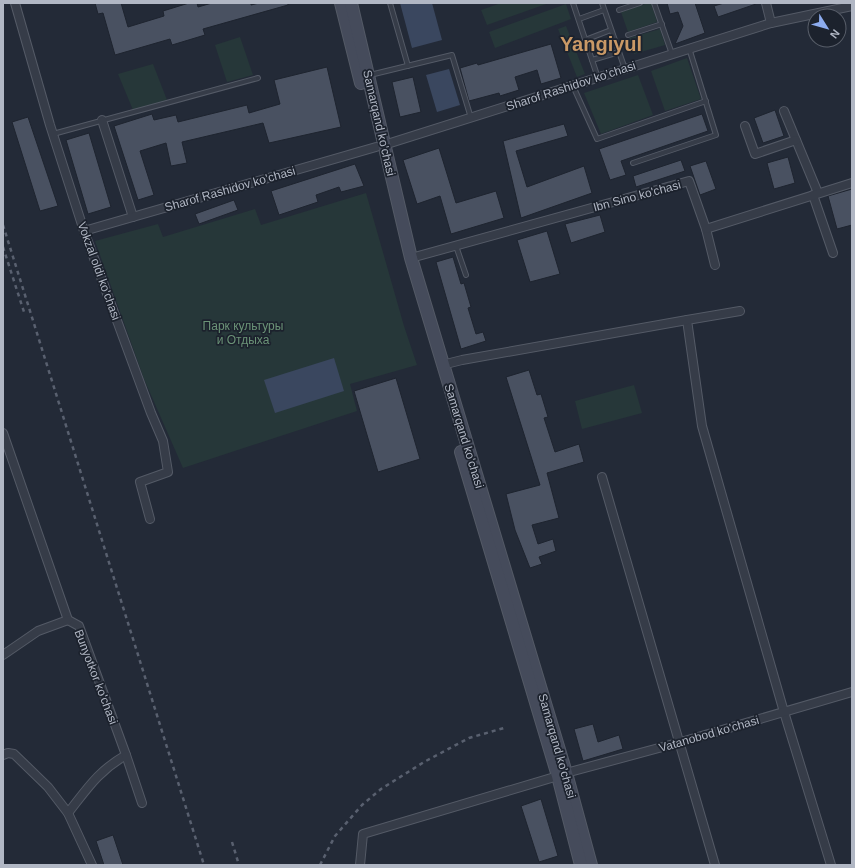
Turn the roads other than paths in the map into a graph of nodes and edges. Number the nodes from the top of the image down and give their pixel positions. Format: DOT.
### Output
graph roads {
  1 [pos="15,3"];
  2 [pos="341,3"];
  3 [pos="351,3"];
  4 [pos="390,3"];
  5 [pos="573,3"];
  6 [pos="602,3"];
  7 [pos="640,3"];
  8 [pos="654,3"];
  9 [pos="766,3"];
  10 [pos="852,6"];
  11 [pos="604,10"];
  12 [pos="618,10"];
  13 [pos="579,19"];
  14 [pos="771,23"];
  15 [pos="662,24"];
  16 [pos="611,30"];
  17 [pos="628,35"];
  18 [pos="585,40"];
  19 [pos="689,48"];
  20 [pos="619,52"];
  21 [pos="672,54"];
  22 [pos="592,60"];
  23 [pos="408,66"];
  24 [pos="625,69"];
  25 [pos="368,76"];
  26 [pos="258,78"];
  27 [pos="598,78"];
  28 [pos="573,86"];
  29 [pos="706,101"];
  30 [pos="784,111"];
  31 [pos="471,118"];
  32 [pos="102,120"];
  33 [pos="745,126"];
  34 [pos="53,134"];
  35 [pos="796,140"];
  36 [pos="380,146"];
  37 [pos="633,163"];
  38 [pos="852,182"];
  39 [pos="816,194"];
  40 [pos="133,217"];
  41 [pos="706,229"];
  42 [pos="84,232"];
  43 [pos="456,246"];
  44 [pos="832,253"];
  45 [pos="411,258"];
  46 [pos="715,264"];
  47 [pos="466,275"];
  48 [pos="740,311"];
  49 [pos="687,320"];
  50 [pos="439,366"];
  51 [pos="3,433"];
  52 [pos="602,477"];
  53 [pos="150,519"];
  54 [pos="68,620"];
  55 [pos="3,655"];
  56 [pos="852,692"];
  57 [pos="784,712"];
  58 [pos="681,742"];
  59 [pos="3,755"];
  60 [pos="126,755"];
  61 [pos="562,774"];
  62 [pos="142,803"];
  63 [pos="68,813"];
  64 [pos="92,865"];
  65 [pos="360,865"];
  66 [pos="581,865"];
  67 [pos="591,865"];
  68 [pos="715,865"];
  69 [pos="831,865"];
  1 -- 34 [label="street, Vokzal oldi ko'chasi"];
  2 -- 36 [label="main road, Samarqand ko'chasi"];
  3 -- 25 [label="main road, Samarqand ko'chasi"];
  4 -- 23 [label="lane"];
  5 -- 13 [label="lane"];
  6 -- 11 [label="lane"];
  7 -- 12 [label="lane"];
  8 -- 15 [label="lane"];
  9 -- 14 [label="street"];
  10 -- 14 [label="street, Sharof Rashidov ko’chasi"];
  11 -- 13 [label="lane"];
  11 -- 16 [label="lane"];
  13 -- 18 [label="lane"];
  14 -- 19 [label="street, Sharof Rashidov ko’chasi"];
  15 -- 17 [label="lane"];
  15 -- 21 [label="lane"];
  16 -- 18 [label="lane"];
  16 -- 20 [label="lane"];
  18 -- 22 [label="lane"];
  19 -- 21 [label="street, Sharof Rashidov ko’chasi"];
  19 -- 29 [label="lane"];
  20 -- 22 [label="lane"];
  20 -- 24 [label="lane"];
  21 -- 24 [label="street, Sharof Rashidov ko’chasi"];
  22 -- 27 [label="lane"];
  23 -- 25 [label="lane"];
  23 -- 31 [label="lane"];
  24 -- 27 [label="street, Sharof Rashidov ko’chasi"];
  25 -- 36 [label="main road, Samarqand ko'chasi"];
  26 -- 32 [label="lane"];
  27 -- 28 [label="street, Sharof Rashidov ko’chasi"];
  28 -- 29 [label="lane"];
  28 -- 31 [label="street, Sharof Rashidov ko’chasi"];
  29 -- 37 [label="lane"];
  30 -- 35 [label="street"];
  31 -- 36 [label="street, Sharof Rashidov ko’chasi"];
  32 -- 34 [label="lane"];
  32 -- 40 [label="street"];
  33 -- 35 [label="street"];
  34 -- 42 [label="street, Vokzal oldi ko'chasi"];
  35 -- 39 [label="street"];
  36 -- 40 [label="street, Sharof Rashidov ko’chasi"];
  36 -- 45 [label="main road, Samarqand ko'chasi"];
  36 -- 50 [label="main road, Samarqand ko'chasi"];
  38 -- 39 [label="street"];
  39 -- 41 [label="street"];
  39 -- 44 [label="street"];
  40 -- 42 [label="street, Sharof Rashidov ko’chasi"];
  41 -- 43 [label="street, Ibn Sino ko'chasi"];
  41 -- 46 [label="street"];
  42 -- 53 [label="street, Vokzal oldi ko'chasi"];
  43 -- 45 [label="street, Ibn Sino ko'chasi"];
  43 -- 47 [label="lane"];
  45 -- 50 [label="main road, Samarqand ko'chasi"];
  48 -- 49 [label="street"];
  49 -- 50 [label="street"];
  49 -- 57 [label="street"];
  50 -- 61 [label="main road, Samarqand ko'chasi"];
  51 -- 54 [label="street, Bunyotkor ko'chasi"];
  52 -- 58 [label="street"];
  54 -- 55 [label="street"];
  54 -- 60 [label="street, Bunyotkor ko'chasi"];
  56 -- 57 [label="street, Vatanobod ko'chasi"];
  57 -- 58 [label="street, Vatanobod ko'chasi"];
  57 -- 69 [label="street"];
  58 -- 61 [label="street, Vatanobod ko'chasi"];
  58 -- 68 [label="street"];
  59 -- 63 [label="street"];
  60 -- 62 [label="street, Bunyotkor ko'chasi"];
  60 -- 63 [label="street"];
  61 -- 65 [label="street, Vatanobod ko'chasi"];
  61 -- 66 [label="main road, Samarqand ko'chasi"];
  61 -- 67 [label="main road, Samarqand ko'chasi"];
  63 -- 64 [label="street"];
}
